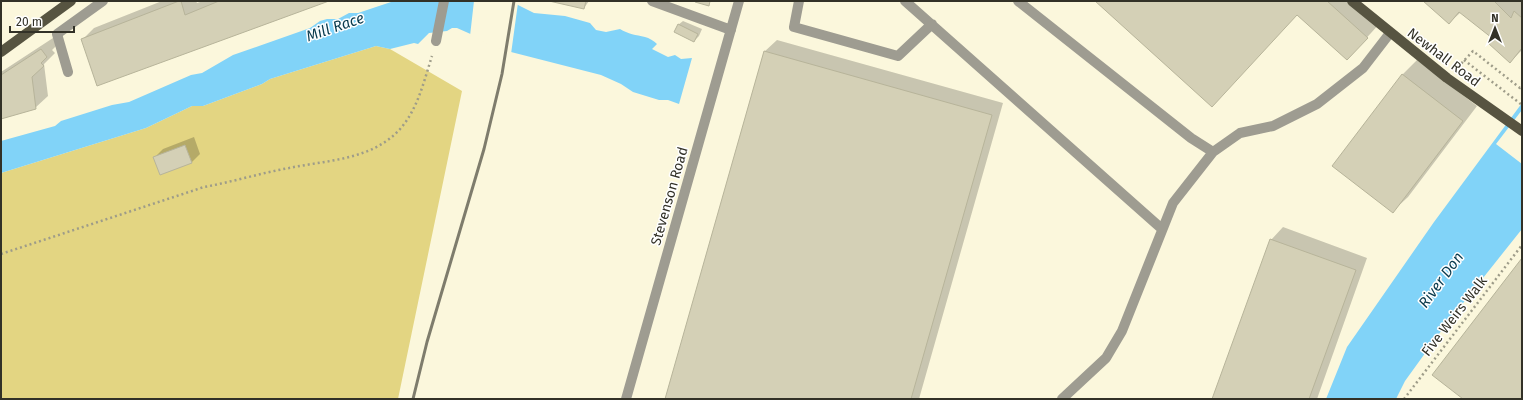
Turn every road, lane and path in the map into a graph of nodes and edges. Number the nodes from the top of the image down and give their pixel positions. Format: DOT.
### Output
graph roads {
  1 [pos="71,1"];
  2 [pos="103,1"];
  3 [pos="444,1"];
  4 [pos="652,1"];
  5 [pos="739,1"];
  6 [pos="799,1"];
  7 [pos="905,1"];
  8 [pos="1018,1"];
  9 [pos="1352,1"];
  10 [pos="932,24"];
  11 [pos="731,30"];
  12 [pos="1390,33"];
  13 [pos="436,41"];
  14 [pos="1,52"];
  15 [pos="68,72"];
  16 [pos="1522,86"];
  17 [pos="1522,105"];
  18 [pos="1522,131"];
  19 [pos="1213,152"];
  20 [pos="1162,229"];
  21 [pos="1522,246"];
  22 [pos="1,254"];
  23 [pos="626,399"];
  24 [pos="1062,399"];
  25 [pos="1404,399"];
  1 -- 14 [label="main road"];
  2 -- 15 [label="street"];
  3 -- 13 [label="street"];
  4 -- 11 [label="street"];
  5 -- 11 [label="street, Stevenson Road"];
  6 -- 10 [label="street"];
  7 -- 10 [label="street"];
  8 -- 19 [label="street"];
  9 -- 12 [label="main road, Newhall Road"];
  10 -- 20 [label="street"];
  11 -- 23 [label="street, Stevenson Road"];
  12 -- 18 [label="main road, Newhall Road"];
  12 -- 19 [label="street"];
  13 -- 22 [label="path"];
  16 -- 17 [label="path"];
  19 -- 20 [label="street"];
  20 -- 24 [label="street"];
  21 -- 25 [label="path, Five Weirs Walk"];
}
